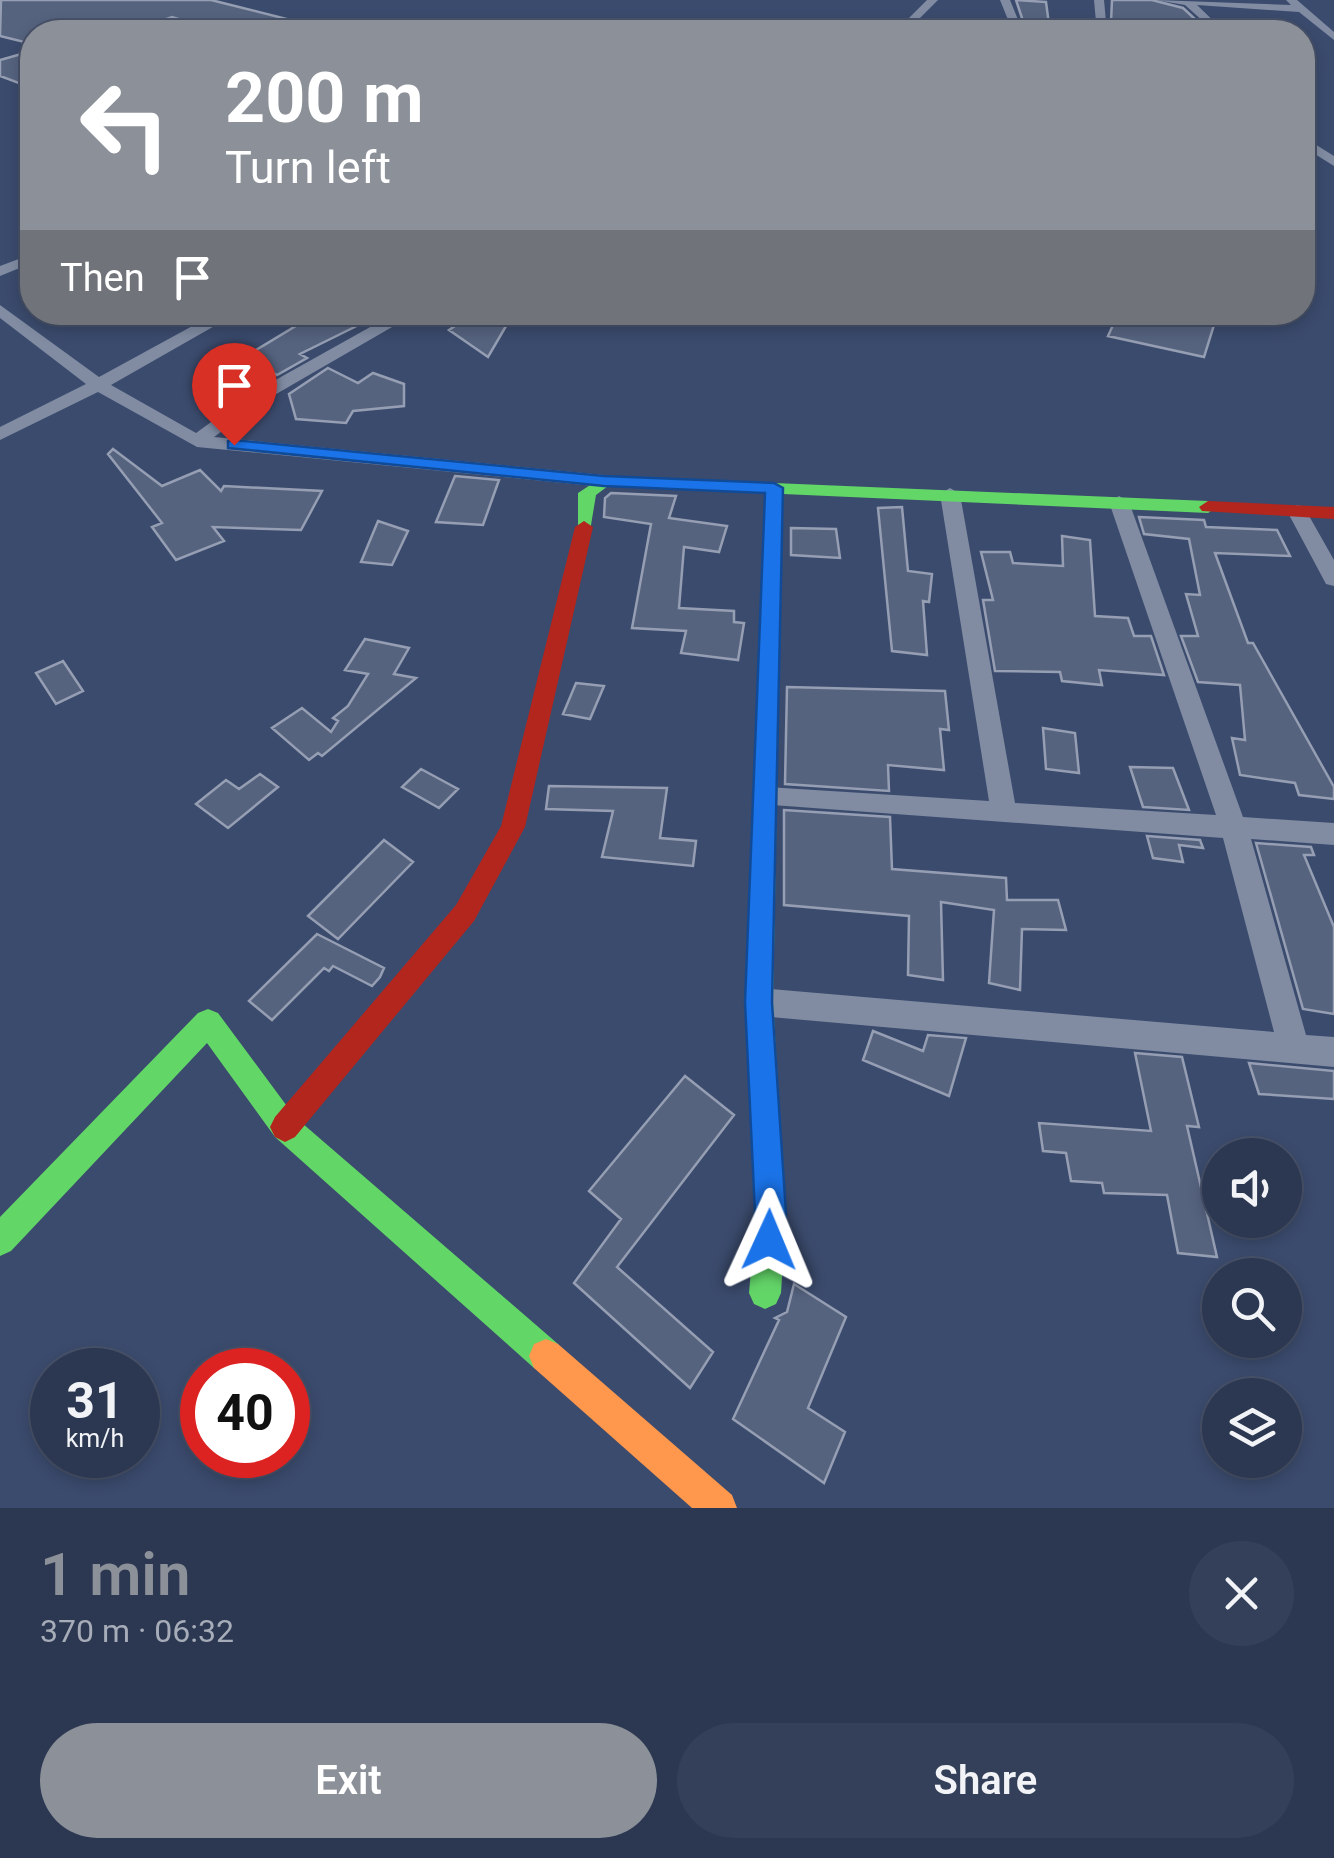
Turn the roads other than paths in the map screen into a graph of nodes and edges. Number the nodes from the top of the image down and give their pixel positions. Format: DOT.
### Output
graph roads {
  1 [pos="933,0"];
  2 [pos="1161,0"];
  3 [pos="1291,0"];
  4 [pos="1188,1"];
  5 [pos="1302,8"];
  6 [pos="913,20"];
  7 [pos="1208,20"];
  8 [pos="1334,37"];
  9 [pos="0,310"];
  10 [pos="207,325"];
  11 [pos="387,325"];
  12 [pos="98,385"];
  13 [pos="0,434"];
  14 [pos="197,441"];
  15 [pos="604,481"];
  16 [pos="774,488"];
  17 [pos="950,494"];
  18 [pos="1118,502"];
  19 [pos="1297,511"];
  20 [pos="1334,512"];
  21 [pos="1334,579"];
  22 [pos="768,797"];
  23 [pos="1004,812"];
  24 [pos="1234,828"];
  25 [pos="1334,834"];
  26 [pos="759,1002"];
  27 [pos="1296,1051"];
  28 [pos="1334,1052"];
  29 [pos="285,1126"];
  30 [pos="0,1240"];
  31 [pos="765,1294"];
  32 [pos="719,1508"];
  1 -- 6 [label="street"];
  2 -- 4 [label="street"];
  3 -- 5 [label="street"];
  4 -- 5 [label="street"];
  4 -- 7 [label="street"];
  5 -- 8 [label="street"];
  9 -- 12 [label="street"];
  10 -- 12 [label="street"];
  11 -- 14 [label="street"];
  12 -- 13 [label="street"];
  12 -- 14 [label="street"];
  14 -- 15 [label="street"];
  15 -- 16 [label="street"];
  15 -- 29 [label="street"];
  16 -- 17 [label="street"];
  16 -- 22 [label="street"];
  17 -- 18 [label="street"];
  17 -- 23 [label="street"];
  18 -- 19 [label="street"];
  18 -- 24 [label="street"];
  19 -- 20 [label="street"];
  19 -- 21 [label="street"];
  22 -- 23 [label="street"];
  22 -- 26 [label="street"];
  23 -- 24 [label="street"];
  24 -- 25 [label="street"];
  24 -- 27 [label="street"];
  26 -- 27 [label="street"];
  26 -- 31 [label="street"];
  27 -- 28 [label="street"];
  29 -- 30 [label="street"];
  29 -- 32 [label="street"];
}
